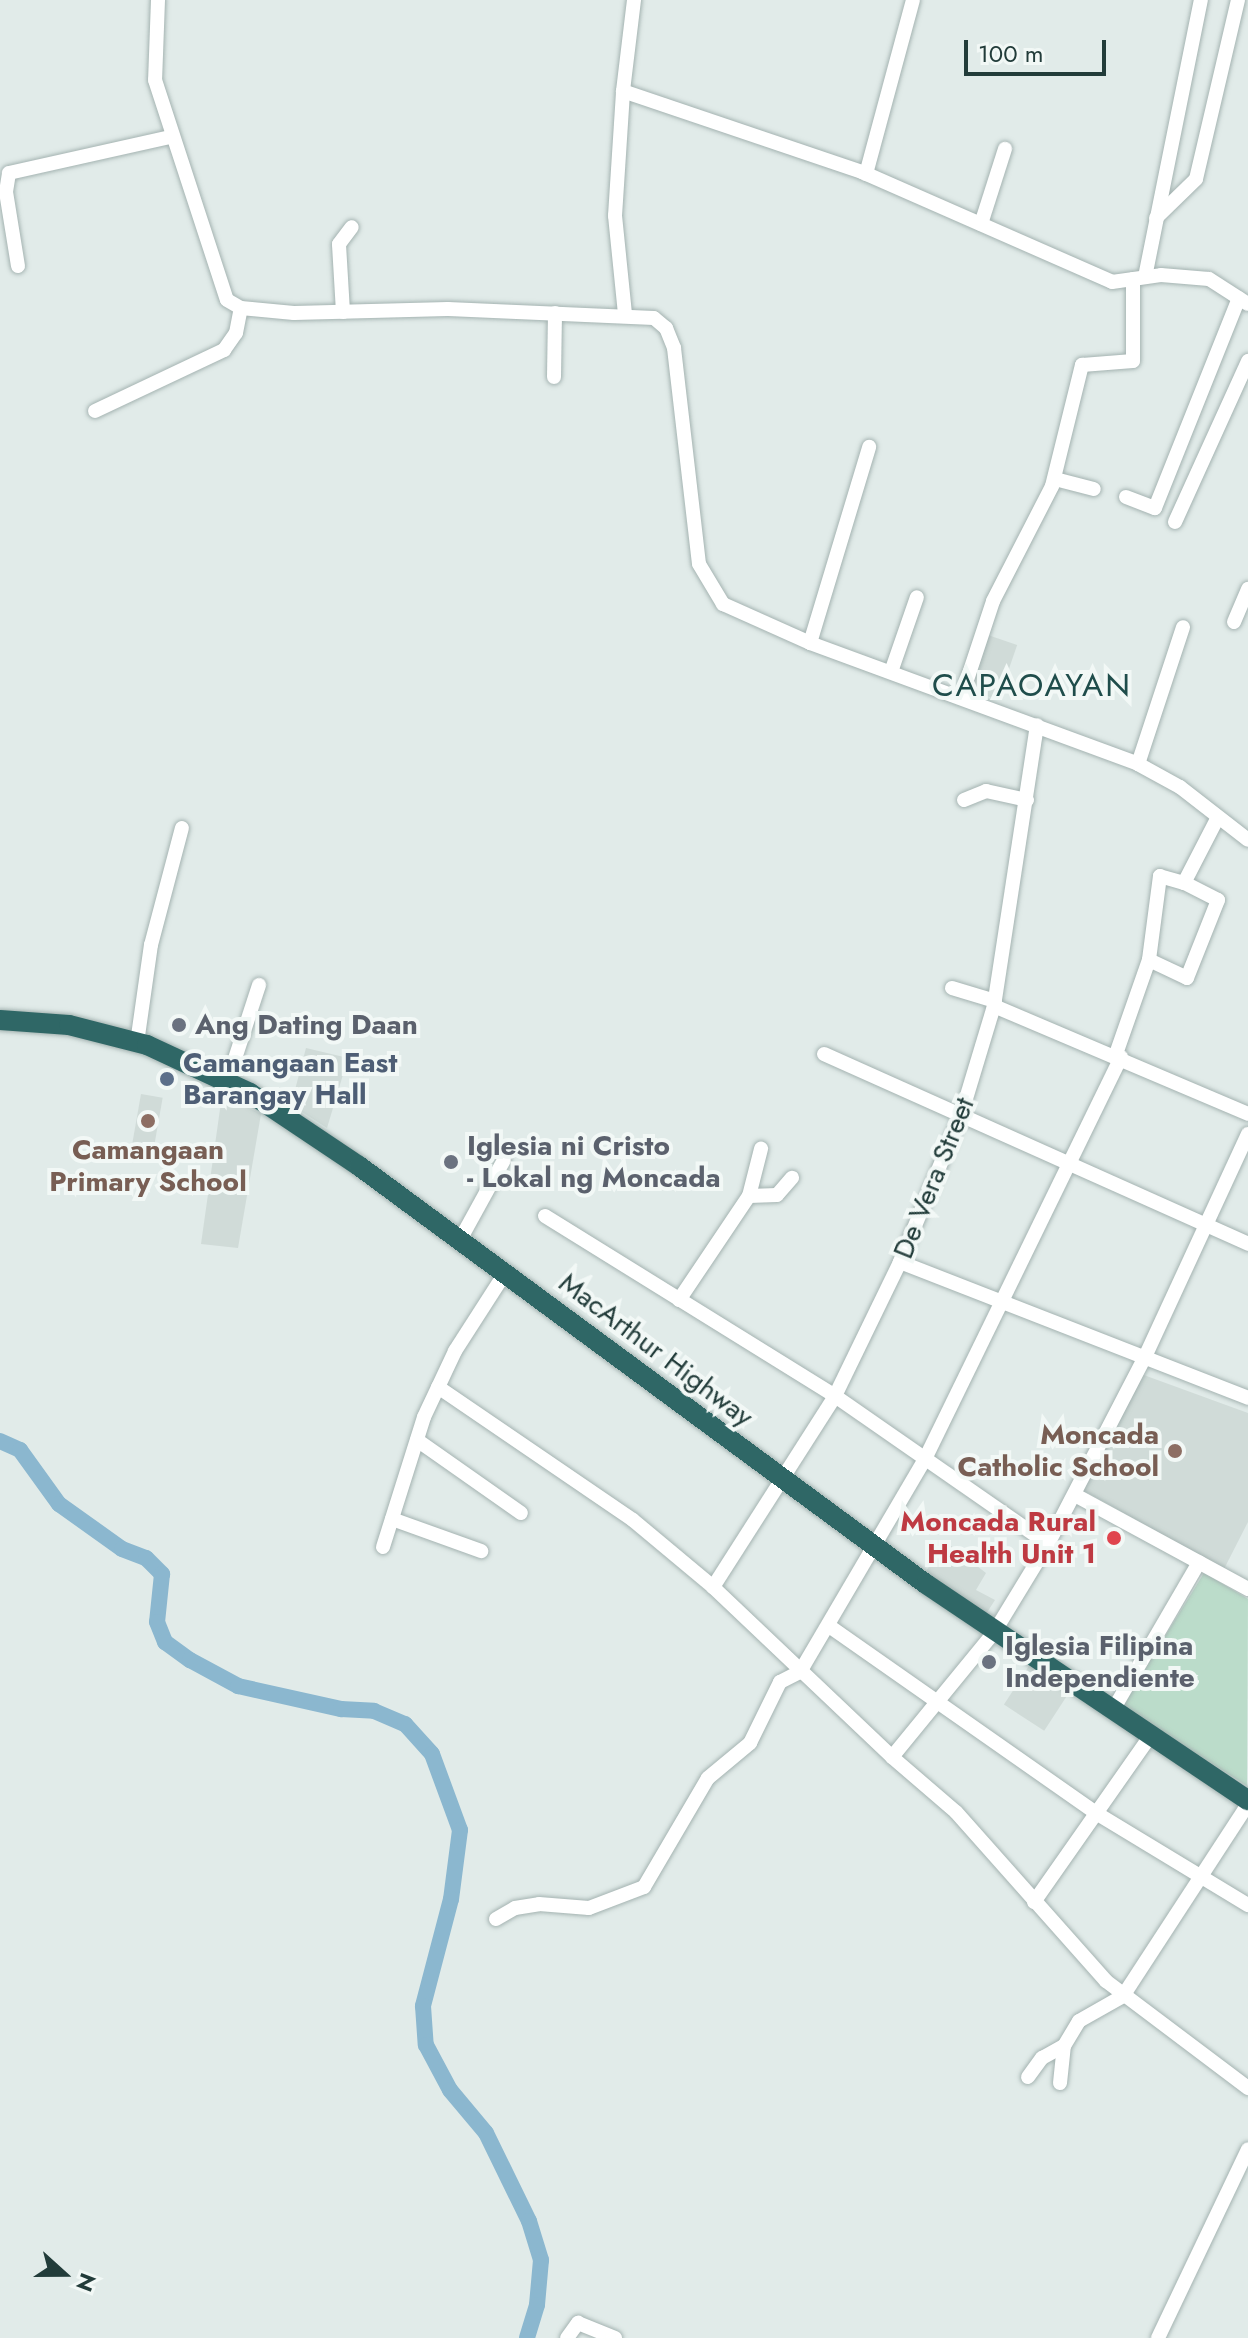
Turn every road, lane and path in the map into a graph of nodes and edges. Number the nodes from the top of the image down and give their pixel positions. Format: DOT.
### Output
graph roads {
  1 [pos="158,0"];
  2 [pos="634,0"];
  3 [pos="913,0"];
  4 [pos="1201,0"];
  5 [pos="1238,0"];
  6 [pos="623,91"];
  7 [pos="170,137"];
  8 [pos="1005,149"];
  9 [pos="866,174"];
  10 [pos="3,199"];
  11 [pos="1156,218"];
  12 [pos="981,224"];
  13 [pos="352,227"];
  14 [pos="18,266"];
  15 [pos="1139,278"];
  16 [pos="1244,301"];
  17 [pos="241,308"];
  18 [pos="343,312"];
  19 [pos="555,313"];
  20 [pos="625,314"];
  21 [pos="1248,361"];
  22 [pos="554,377"];
  23 [pos="95,411"];
  24 [pos="869,447"];
  25 [pos="1055,479"];
  26 [pos="1094,489"];
  27 [pos="1126,497"];
  28 [pos="1175,522"];
  29 [pos="1248,589"];
  30 [pos="917,597"];
  31 [pos="1234,622"];
  32 [pos="1183,627"];
  33 [pos="810,643"];
  34 [pos="891,672"];
  35 [pos="961,698"];
  36 [pos="1037,725"];
  37 [pos="1138,764"];
  38 [pos="964,800"];
  39 [pos="1027,800"];
  40 [pos="1218,817"];
  41 [pos="182,828"];
  42 [pos="1248,840"];
  43 [pos="1184,883"];
  44 [pos="1149,960"];
  45 [pos="259,985"];
  46 [pos="952,988"];
  47 [pos="995,1004"];
  48 [pos="0,1020"];
  49 [pos="137,1043"];
  50 [pos="824,1054"];
  51 [pos="1119,1056"];
  52 [pos="228,1080"];
  53 [pos="962,1112"];
  54 [pos="1248,1114"];
  55 [pos="1248,1134"];
  56 [pos="761,1149"];
  57 [pos="504,1160"];
  58 [pos="1070,1164"];
  59 [pos="792,1178"];
  60 [pos="749,1196"];
  61 [pos="545,1216"];
  62 [pos="1206,1225"];
  63 [pos="460,1240"];
  64 [pos="1248,1244"];
  65 [pos="900,1262"];
  66 [pos="505,1273"];
  67 [pos="679,1300"];
  68 [pos="1004,1304"];
  69 [pos="1144,1359"];
  70 [pos="438,1387"];
  71 [pos="835,1396"];
  72 [pos="1248,1398"];
  73 [pos="417,1440"];
  74 [pos="926,1457"];
  75 [pos="784,1480"];
  76 [pos="1075,1495"];
  77 [pos="521,1513"];
  78 [pos="392,1519"];
  79 [pos="1048,1544"];
  80 [pos="383,1547"];
  81 [pos="875,1547"];
  82 [pos="481,1551"];
  83 [pos="1199,1562"];
  84 [pos="713,1587"];
  85 [pos="1248,1589"];
  86 [pos="829,1626"];
  87 [pos="995,1631"];
  88 [pos="800,1672"];
  89 [pos="937,1705"];
  90 [pos="1113,1710"];
  91 [pos="1151,1735"];
  92 [pos="892,1757"];
  93 [pos="1248,1802"];
  94 [pos="1096,1813"];
  95 [pos="1201,1880"];
  96 [pos="1034,1902"];
  97 [pos="1248,1905"];
  98 [pos="496,1919"];
  99 [pos="1123,1996"];
  100 [pos="1064,2046"];
  101 [pos="1028,2077"];
  102 [pos="1060,2083"];
  103 [pos="1248,2088"];
  104 [pos="1248,2149"];
  105 [pos="1245,2166"];
  106 [pos="567,2338"];
  107 [pos="615,2338"];
  108 [pos="1158,2338"];
  1 -- 7 [label="street"];
  2 -- 6 [label="street"];
  3 -- 9 [label="street"];
  4 -- 11 [label="street"];
  5 -- 11 [label="street"];
  6 -- 9 [label="street"];
  6 -- 20 [label="street"];
  7 -- 10 [label="street"];
  7 -- 17 [label="street"];
  8 -- 12 [label="street"];
  9 -- 12 [label="street"];
  10 -- 14 [label="street"];
  11 -- 15 [label="street"];
  12 -- 15 [label="street"];
  13 -- 18 [label="street"];
  15 -- 16 [label="street"];
  15 -- 25 [label="street"];
  16 -- 27 [label="street"];
  17 -- 18 [label="street"];
  17 -- 23 [label="street"];
  18 -- 19 [label="street"];
  19 -- 20 [label="street"];
  19 -- 22 [label="street"];
  20 -- 33 [label="street"];
  21 -- 28 [label="street"];
  24 -- 33 [label="street"];
  25 -- 26 [label="street"];
  25 -- 35 [label="street"];
  29 -- 31 [label="street"];
  30 -- 34 [label="street"];
  32 -- 37 [label="street"];
  33 -- 34 [label="street"];
  34 -- 35 [label="street"];
  35 -- 36 [label="street"];
  36 -- 37 [label="street"];
  36 -- 39 [label="street, De Vera Street"];
  37 -- 40 [label="street"];
  38 -- 39 [label="street"];
  39 -- 47 [label="street, De Vera Street"];
  40 -- 42 [label="street"];
  40 -- 43 [label="street"];
  41 -- 49 [label="street"];
  43 -- 44 [label="street"];
  43 -- 44 [label="street"];
  44 -- 51 [label="street"];
  45 -- 52 [label="street"];
  46 -- 47 [label="street"];
  47 -- 51 [label="street"];
  47 -- 53 [label="street, De Vera Street"];
  48 -- 49 [label="highway, MacArthur Highway"];
  49 -- 52 [label="highway, MacArthur Highway"];
  50 -- 53 [label="street"];
  51 -- 54 [label="street"];
  51 -- 58 [label="street"];
  52 -- 63 [label="highway, MacArthur Highway"];
  53 -- 58 [label="street"];
  53 -- 65 [label="street, De Vera Street"];
  55 -- 62 [label="street"];
  56 -- 60 [label="street"];
  57 -- 63 [label="street"];
  58 -- 62 [label="street"];
  58 -- 68 [label="street"];
  59 -- 60 [label="street"];
  60 -- 67 [label="street"];
  61 -- 67 [label="street"];
  62 -- 64 [label="street"];
  62 -- 69 [label="street"];
  63 -- 66 [label="highway, MacArthur Highway"];
  65 -- 68 [label="street"];
  65 -- 71 [label="street, De Vera Street"];
  66 -- 70 [label="street"];
  66 -- 75 [label="highway, MacArthur Highway"];
  67 -- 71 [label="street"];
  68 -- 69 [label="street"];
  68 -- 74 [label="street"];
  69 -- 72 [label="street"];
  69 -- 76 [label="street"];
  70 -- 73 [label="street"];
  70 -- 84 [label="street"];
  71 -- 74 [label="street"];
  71 -- 75 [label="street, De Vera Street"];
  73 -- 77 [label="street"];
  73 -- 78 [label="street"];
  74 -- 79 [label="street"];
  74 -- 81 [label="street"];
  75 -- 81 [label="highway, MacArthur Highway"];
  75 -- 84 [label="street, De Vera Street"];
  76 -- 79 [label="street"];
  76 -- 83 [label="street"];
  78 -- 80 [label="street"];
  78 -- 82 [label="street"];
  79 -- 87 [label="street"];
  81 -- 86 [label="street"];
  81 -- 87 [label="highway, MacArthur Highway"];
  83 -- 85 [label="street"];
  83 -- 90 [label="street"];
  84 -- 88 [label="street"];
  86 -- 88 [label="street"];
  86 -- 89 [label="street"];
  87 -- 89 [label="street"];
  87 -- 90 [label="highway, MacArthur Highway"];
  88 -- 92 [label="street"];
  88 -- 98 [label="street"];
  89 -- 92 [label="street"];
  89 -- 94 [label="street"];
  90 -- 91 [label="highway, MacArthur Highway"];
  91 -- 93 [label="highway, MacArthur Highway"];
  91 -- 94 [label="street"];
  92 -- 96 [label="street"];
  93 -- 95 [label="street"];
  94 -- 95 [label="street"];
  94 -- 96 [label="street"];
  95 -- 97 [label="street"];
  95 -- 99 [label="street"];
  96 -- 99 [label="street"];
  99 -- 100 [label="street"];
  99 -- 103 [label="street"];
  100 -- 101 [label="street"];
  100 -- 102 [label="street"];
  104 -- 105 [label="street"];
  105 -- 108 [label="street"];
  106 -- 107 [label="street"];
}
